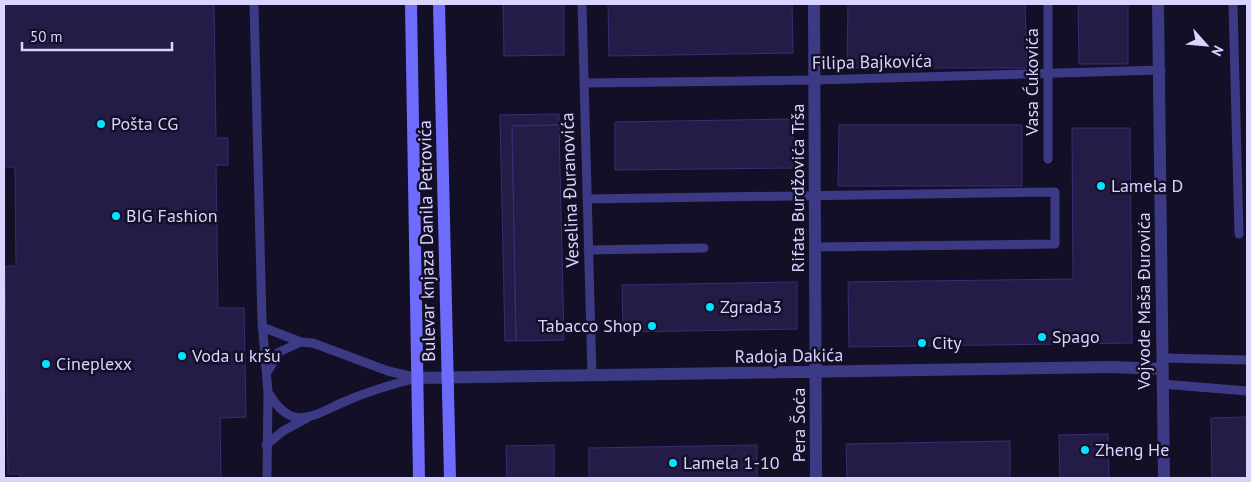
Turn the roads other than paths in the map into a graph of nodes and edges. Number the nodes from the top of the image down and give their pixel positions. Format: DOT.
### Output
graph roads {
  1 [pos="254,4"];
  2 [pos="411,4"];
  3 [pos="439,4"];
  4 [pos="582,4"];
  5 [pos="814,4"];
  6 [pos="1048,4"];
  7 [pos="1158,4"];
  8 [pos="1233,4"];
  9 [pos="1161,70"];
  10 [pos="1049,74"];
  11 [pos="815,80"];
  12 [pos="584,83"];
  13 [pos="1048,159"];
  14 [pos="816,194"];
  15 [pos="587,199"];
  16 [pos="1239,234"];
  17 [pos="816,247"];
  18 [pos="704,248"];
  19 [pos="588,250"];
  20 [pos="262,327"];
  21 [pos="301,342"];
  22 [pos="1247,360"];
  23 [pos="1162,364"];
  24 [pos="816,373"];
  25 [pos="266,374"];
  26 [pos="592,376"];
  27 [pos="447,377"];
  28 [pos="416,378"];
  29 [pos="1162,384"];
  30 [pos="1247,391"];
  31 [pos="268,392"];
  32 [pos="307,418"];
  33 [pos="266,445"];
  34 [pos="267,478"];
  35 [pos="418,478"];
  36 [pos="450,478"];
  37 [pos="816,478"];
  38 [pos="1164,478"];
  1 -- 20 [label="lane"];
  2 -- 28 [label="main road, Bulevar knjaza Danila Petrovića"];
  3 -- 27 [label="main road, Bulevar knjaza Danila Petrovića"];
  4 -- 12 [label="lane, Veselina Đuranovića"];
  5 -- 11 [label="street, Rifata Burdžovića Trša"];
  6 -- 10 [label="lane, Vasa Ćukovića"];
  7 -- 9 [label="street, Vojvode Maša Đurovića"];
  8 -- 16 [label="lane"];
  9 -- 10 [label="lane, Filipa Bajkovića"];
  9 -- 23 [label="street, Vojvode Maša Đurovića"];
  10 -- 11 [label="lane, Filipa Bajkovića"];
  10 -- 13 [label="lane, Vasa Ćukovića"];
  11 -- 12 [label="lane, Filipa Bajkovića"];
  11 -- 14 [label="street, Rifata Burdžovića Trša"];
  12 -- 15 [label="lane, Veselina Đuranovića"];
  14 -- 15 [label="lane"];
  14 -- 17 [label="street, Rifata Burdžovića Trša"];
  14 -- 17 [label="lane"];
  15 -- 19 [label="lane, Veselina Đuranovića"];
  17 -- 24 [label="street, Rifata Burdžovića Trša"];
  18 -- 19 [label="lane"];
  19 -- 26 [label="lane, Veselina Đuranovića"];
  20 -- 21 [label="lane"];
  20 -- 25 [label="lane"];
  21 -- 25 [label="lane"];
  21 -- 28 [label="lane"];
  22 -- 23 [label="lane"];
  23 -- 24 [label="street, Radoja Dakića"];
  23 -- 29 [label="street, Vojvode Maša Đurovića"];
  24 -- 26 [label="street, Radoja Dakića"];
  24 -- 37 [label="street, Pera Šoća"];
  25 -- 31 [label="lane"];
  26 -- 27 [label="street, Radoja Dakića"];
  27 -- 28 [label="street, Radoja Dakića"];
  27 -- 36 [label="main road, Bulevar knjaza Danila Petrovića"];
  28 -- 32 [label="lane"];
  28 -- 35 [label="main road, Bulevar knjaza Danila Petrovića"];
  29 -- 30 [label="lane"];
  29 -- 38 [label="street, Vojvode Maša Đurovića"];
  31 -- 32 [label="lane"];
  31 -- 33 [label="lane"];
  32 -- 33 [label="lane"];
  33 -- 34 [label="lane"];
}
